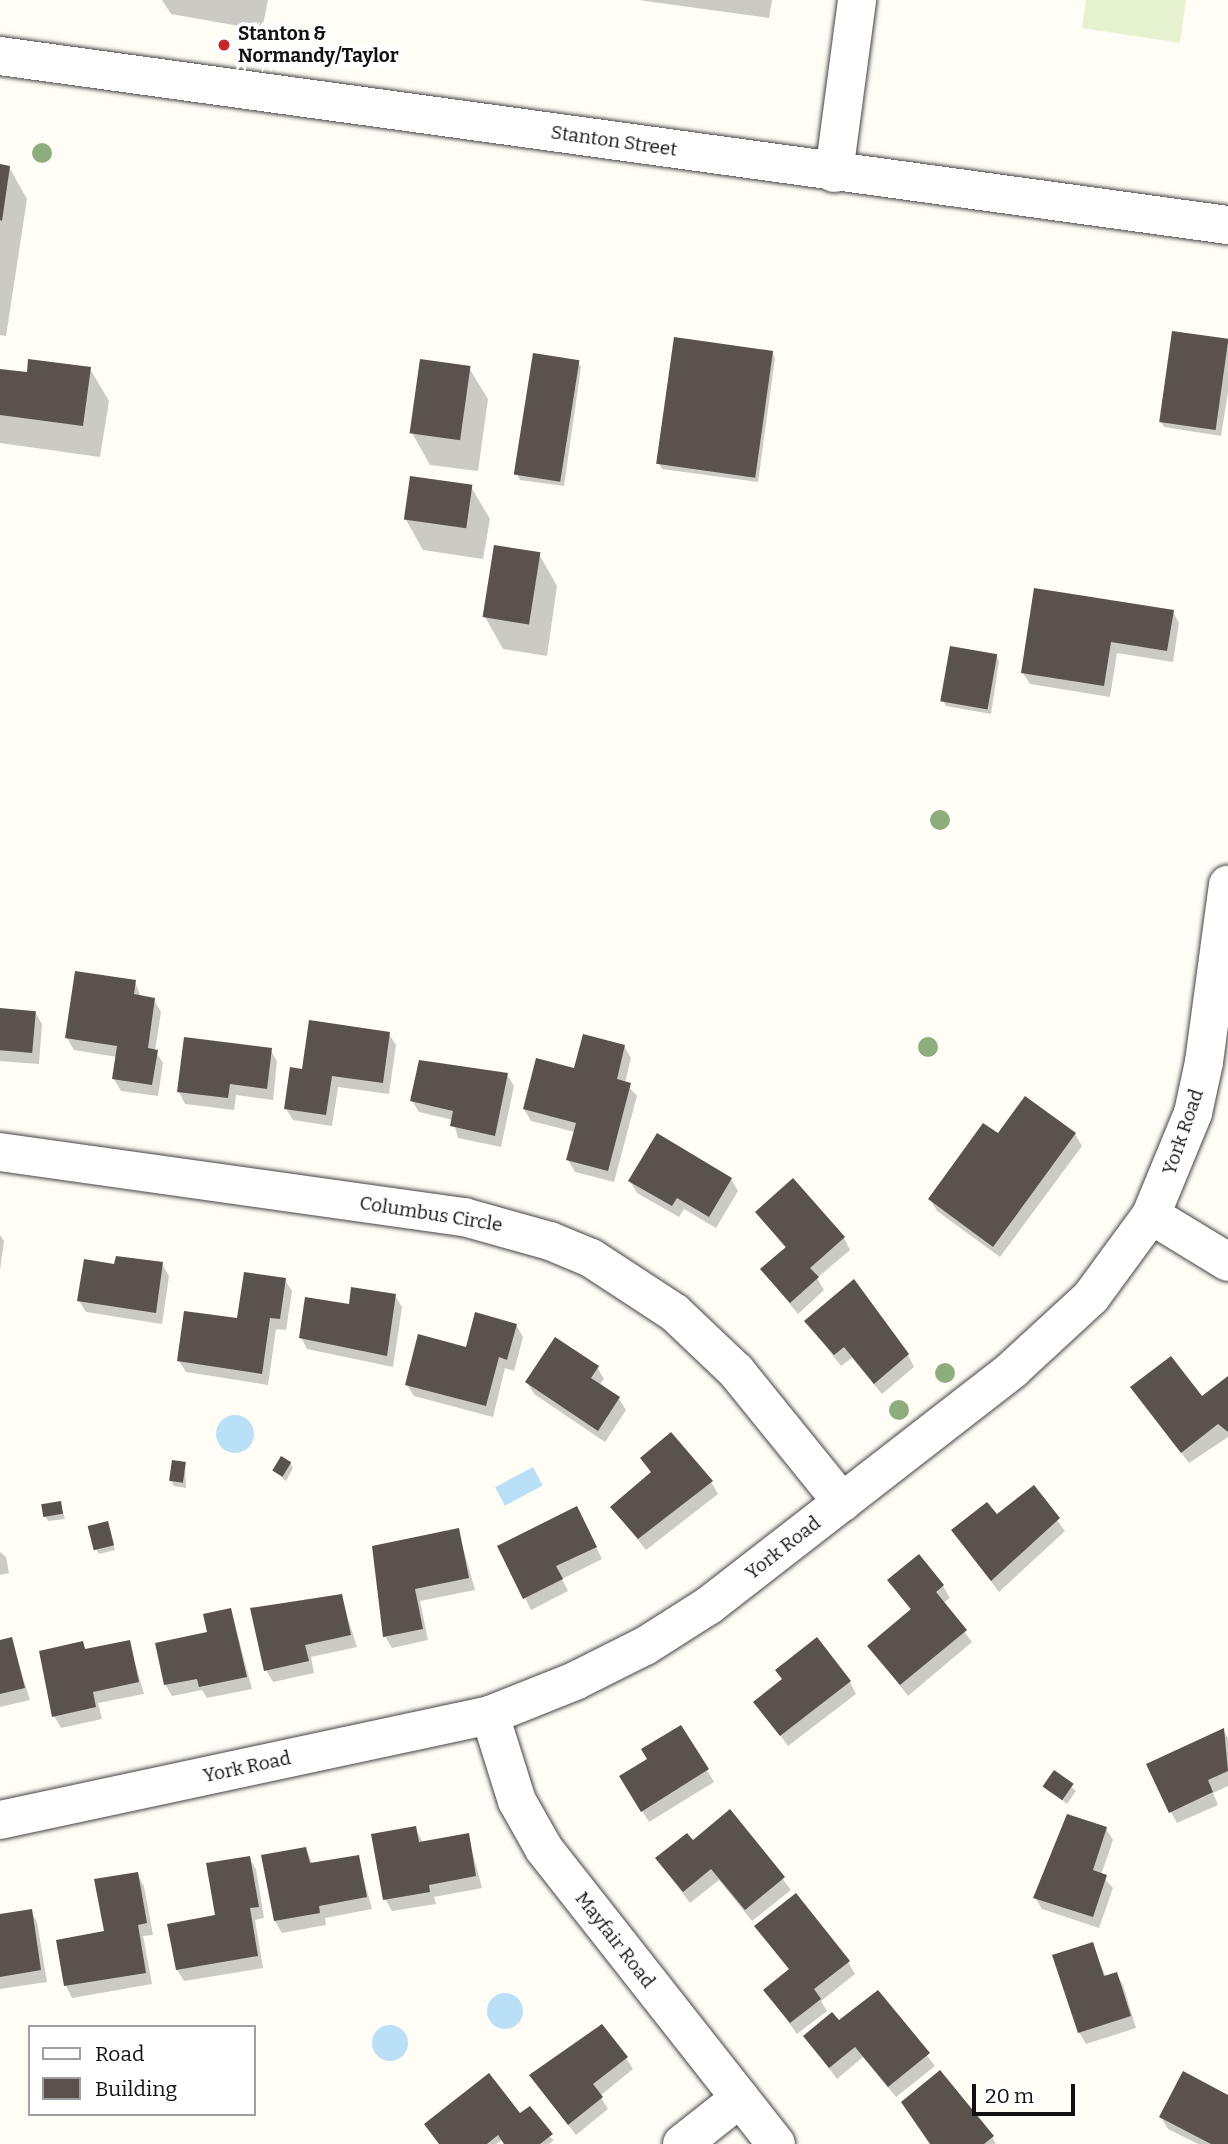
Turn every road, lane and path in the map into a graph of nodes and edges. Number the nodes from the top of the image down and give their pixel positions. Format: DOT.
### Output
graph roads {
  1 [pos="857,0"];
  2 [pos="0,56"];
  3 [pos="834,173"];
  4 [pos="1228,225"];
  5 [pos="1228,885"];
  6 [pos="0,1152"];
  7 [pos="1151,1215"];
  8 [pos="1228,1262"];
  9 [pos="842,1502"];
  10 [pos="491,1715"];
  11 [pos="0,1820"];
  12 [pos="740,2098"];
  13 [pos="682,2144"];
  14 [pos="776,2144"];
  1 -- 3 [label="street"];
  2 -- 3 [label="street, Stanton Street"];
  3 -- 4 [label="street, Stanton Street"];
  5 -- 7 [label="street, York Road"];
  6 -- 9 [label="street, Columbus Circle"];
  7 -- 8 [label="street"];
  7 -- 9 [label="street, York Road"];
  9 -- 10 [label="street, York Road"];
  10 -- 11 [label="street, York Road"];
  10 -- 12 [label="street, Mayfair Road"];
  12 -- 13 [label="street"];
  12 -- 14 [label="street, Mayfair Road"];
}
